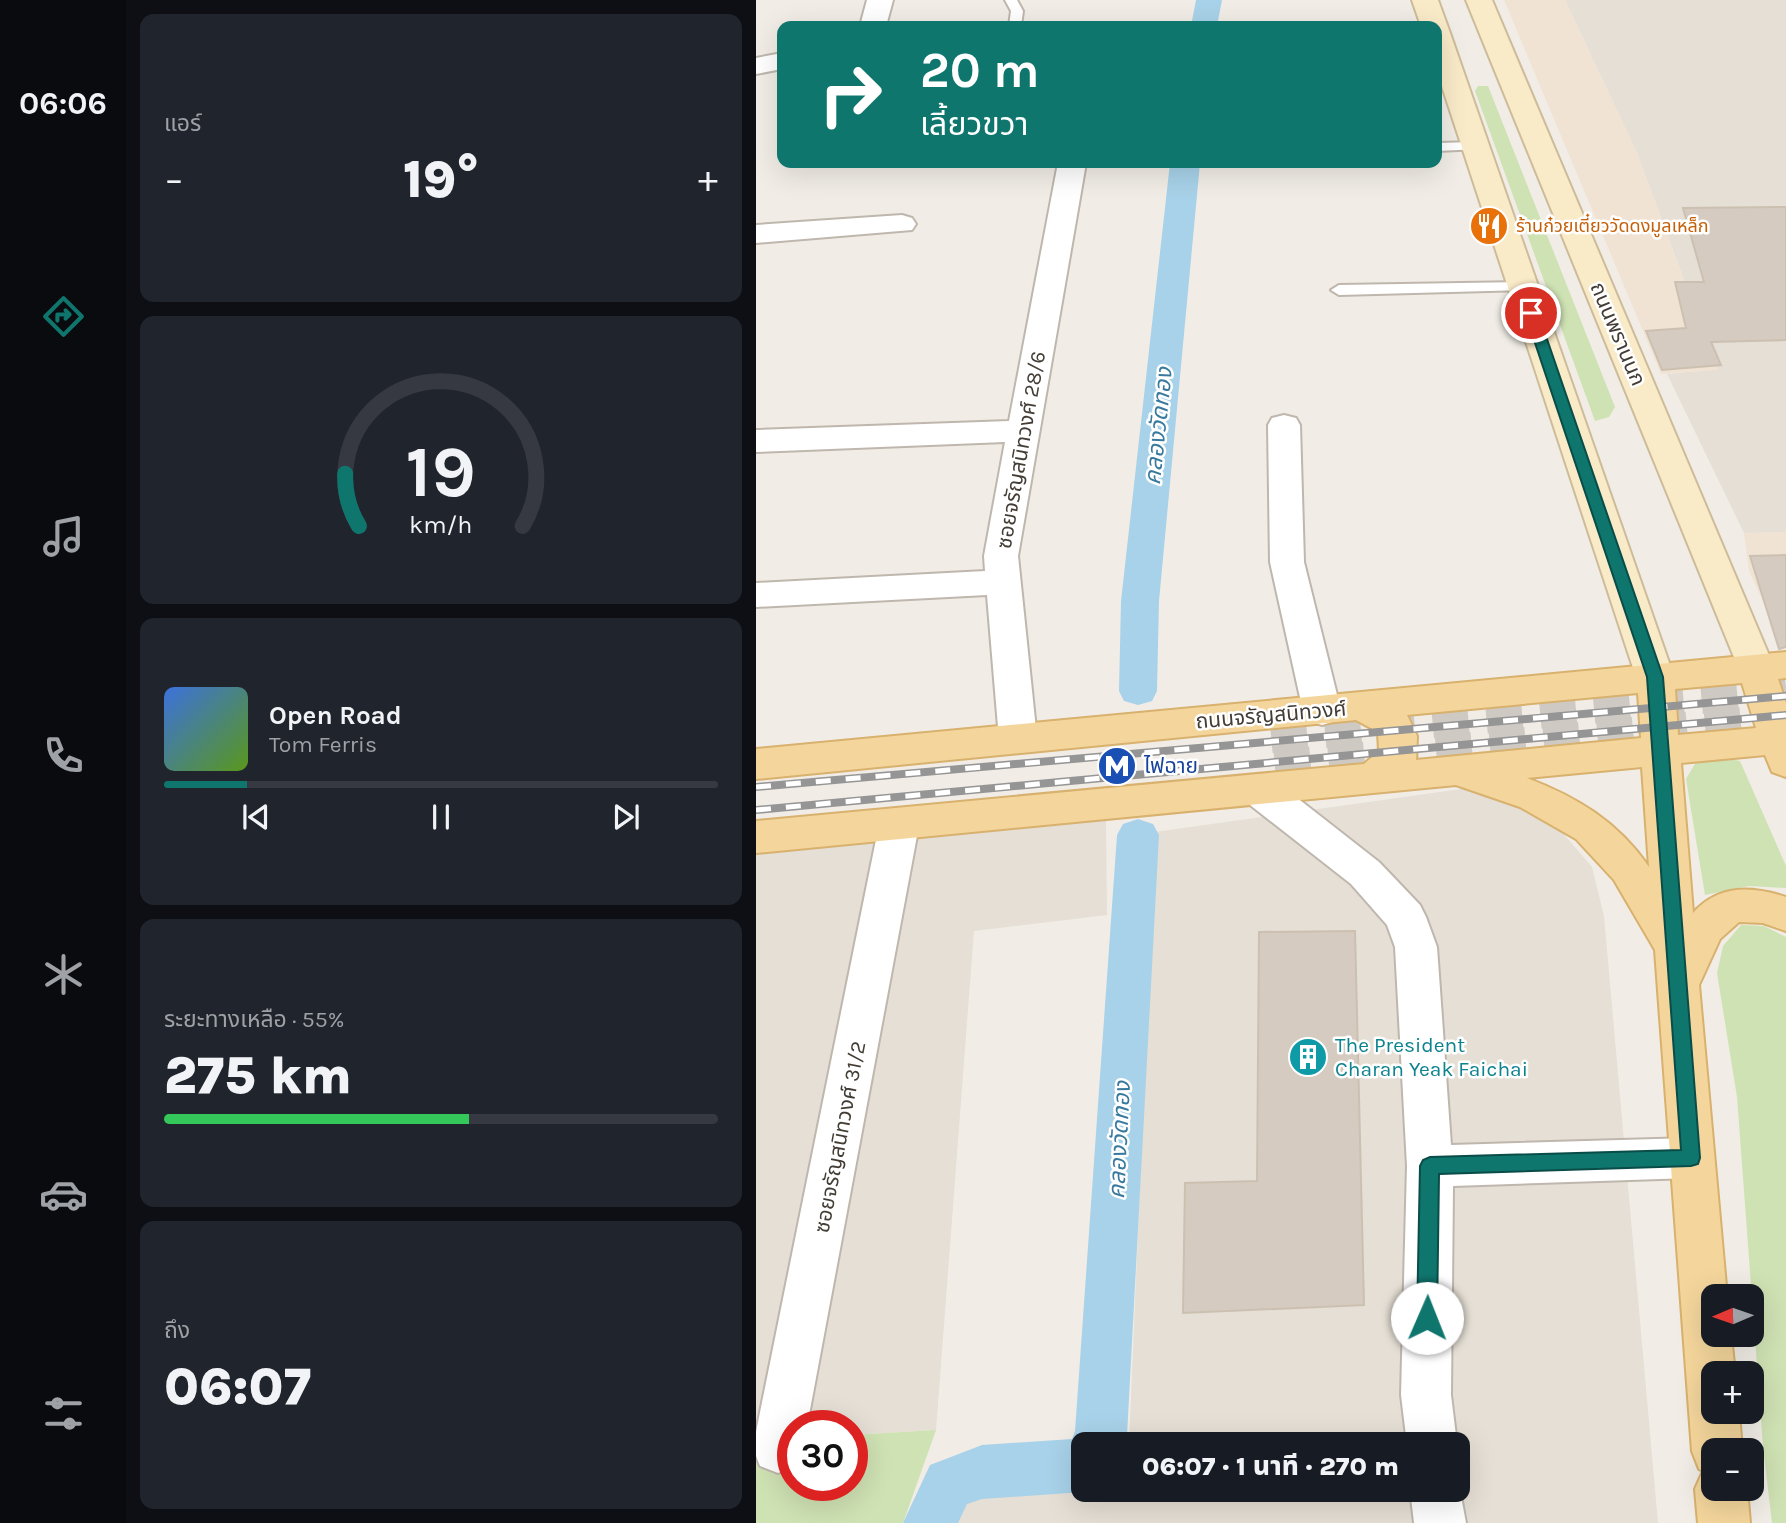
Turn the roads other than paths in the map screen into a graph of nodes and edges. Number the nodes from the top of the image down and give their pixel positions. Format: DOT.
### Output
graph roads {
  1 [pos="880,0"];
  2 [pos="1011,0"];
  3 [pos="1425,0"];
  4 [pos="1479,0"];
  5 [pos="874,21"];
  6 [pos="1016,21"];
  7 [pos="1432,21"];
  8 [pos="777,62"];
  9 [pos="756,66"];
  10 [pos="1443,70"];
  11 [pos="1475,146"];
  12 [pos="1442,147"];
  13 [pos="1072,168"];
  14 [pos="902,224"];
  15 [pos="756,234"];
  16 [pos="1523,287"];
  17 [pos="1339,290"];
  18 [pos="1284,425"];
  19 [pos="1024,431"];
  20 [pos="756,441"];
  21 [pos="1003,582"];
  22 [pos="756,595"];
  23 [pos="1771,666"];
  24 [pos="1655,677"];
  25 [pos="1359,707"];
  26 [pos="1322,710"];
  27 [pos="1018,739"];
  28 [pos="1784,747"];
  29 [pos="1662,751"];
  30 [pos="756,764"];
  31 [pos="1268,764"];
  32 [pos="1448,772"];
  33 [pos="1373,779"];
  34 [pos="756,782"];
  35 [pos="756,816"];
  36 [pos="899,825"];
  37 [pos="756,837"];
  38 [pos="1786,914"];
  39 [pos="1677,967"];
  40 [pos="1691,1158"];
  41 [pos="1430,1166"];
  42 [pos="785,1410"];
  43 [pos="1431,1432"];
  44 [pos="1716,1438"];
  45 [pos="1722,1501"];
  46 [pos="1438,1502"];
  47 [pos="1440,1523"];
  48 [pos="1724,1523"];
  1 -- 5 [label="street"];
  2 -- 6 [label="lane"];
  3 -- 7 [label="main road"];
  4 -- 23 [label="main road, ถนนพรานนก"];
  8 -- 9 [label="street"];
  10 -- 11 [label="main road"];
  11 -- 12 [label="lane"];
  11 -- 16 [label="main road"];
  13 -- 19 [label="street, ซอยจรัญสนิทวงศ์ 28/6"];
  14 -- 15 [label="street"];
  16 -- 17 [label="lane"];
  16 -- 24 [label="main road"];
  18 -- 26 [label="street"];
  19 -- 20 [label="street"];
  19 -- 21 [label="street, ซอยจรัญสนิทวงศ์ 28/6"];
  21 -- 22 [label="street"];
  21 -- 27 [label="street, ซอยจรัญสนิทวงศ์ 28/6"];
  23 -- 24 [label="main road, ถนนจรัญสนิทวงศ์"];
  23 -- 28 [label="main road"];
  24 -- 25 [label="main road, ถนนจรัญสนิทวงศ์"];
  24 -- 29 [label="main road"];
  25 -- 26 [label="main road, ถนนจรัญสนิทวงศ์"];
  25 -- 33 [label="main road"];
  26 -- 27 [label="main road, ถนนจรัญสนิทวงศ์"];
  27 -- 30 [label="main road, ถนนจรัญสนิทวงศ์"];
  28 -- 29 [label="main road, ถนนจรัญสนิทวงศ์"];
  29 -- 32 [label="main road, ถนนจรัญสนิทวงศ์"];
  29 -- 39 [label="main road"];
  31 -- 33 [label="main road, ถนนจรัญสนิทวงศ์"];
  31 -- 34 [label="main road, ถนนจรัญสนิทวงศ์"];
  31 -- 35 [label="main road, ถนนจรัญสนิทวงศ์"];
  31 -- 36 [label="main road, ถนนจรัญสนิทวงศ์"];
  31 -- 41 [label="street"];
  32 -- 33 [label="main road, ถนนจรัญสนิทวงศ์"];
  32 -- 39 [label="main road"];
  36 -- 37 [label="main road, ถนนจรัญสนิทวงศ์"];
  36 -- 42 [label="street, ซอยจรัญสนิทวงศ์ 31/2"];
  38 -- 39 [label="main road"];
  39 -- 40 [label="main road"];
  40 -- 41 [label="street"];
  40 -- 44 [label="main road"];
  41 -- 43 [label="street"];
  45 -- 48 [label="main road"];
  46 -- 47 [label="street"];
}
